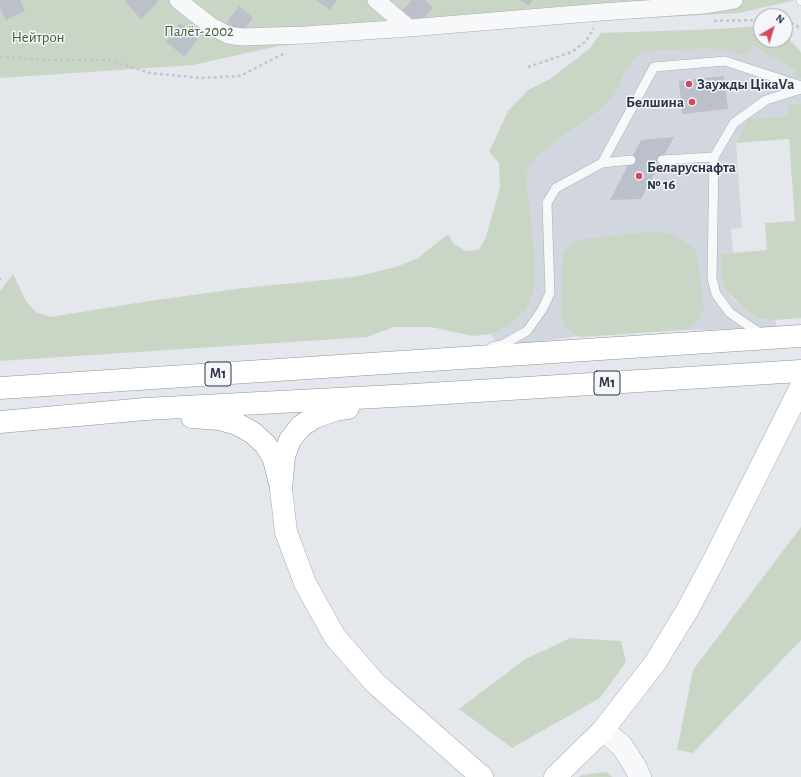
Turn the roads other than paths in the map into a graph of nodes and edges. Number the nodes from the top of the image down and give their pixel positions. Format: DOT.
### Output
graph roads {
  1 [pos="178,0"];
  2 [pos="376,0"];
  3 [pos="586,0"];
  4 [pos="734,0"];
  5 [pos="600,12"];
  6 [pos="409,28"];
  7 [pos="801,88"];
  8 [pos="714,157"];
  9 [pos="631,160"];
  10 [pos="662,160"];
  11 [pos="602,163"];
  12 [pos="792,337"];
  13 [pos="436,360"];
  14 [pos="801,371"];
  15 [pos="801,387"];
  16 [pos="0,388"];
  17 [pos="413,395"];
  18 [pos="145,409"];
  19 [pos="0,422"];
  20 [pos="281,489"];
  21 [pos="603,730"];
  22 [pos="482,777"];
  23 [pos="555,777"];
  24 [pos="640,777"];
  1 -- 6 [label="street"];
  2 -- 6 [label="street"];
  3 -- 5 [label="street"];
  4 -- 5 [label="street"];
  5 -- 6 [label="street"];
  7 -- 8 [label="lane"];
  7 -- 11 [label="lane"];
  8 -- 10 [label="lane"];
  8 -- 12 [label="lane"];
  9 -- 11 [label="lane"];
  11 -- 13 [label="lane"];
  12 -- 13 [label="main road, М1"];
  13 -- 16 [label="main road, М1"];
  14 -- 17 [label="main road, М1"];
  15 -- 21 [label="main road"];
  17 -- 18 [label="main road, М1"];
  17 -- 20 [label="main road"];
  18 -- 19 [label="main road, М1"];
  18 -- 20 [label="main road"];
  20 -- 22 [label="main road"];
  21 -- 23 [label="main road"];
  21 -- 24 [label="street"];
}
